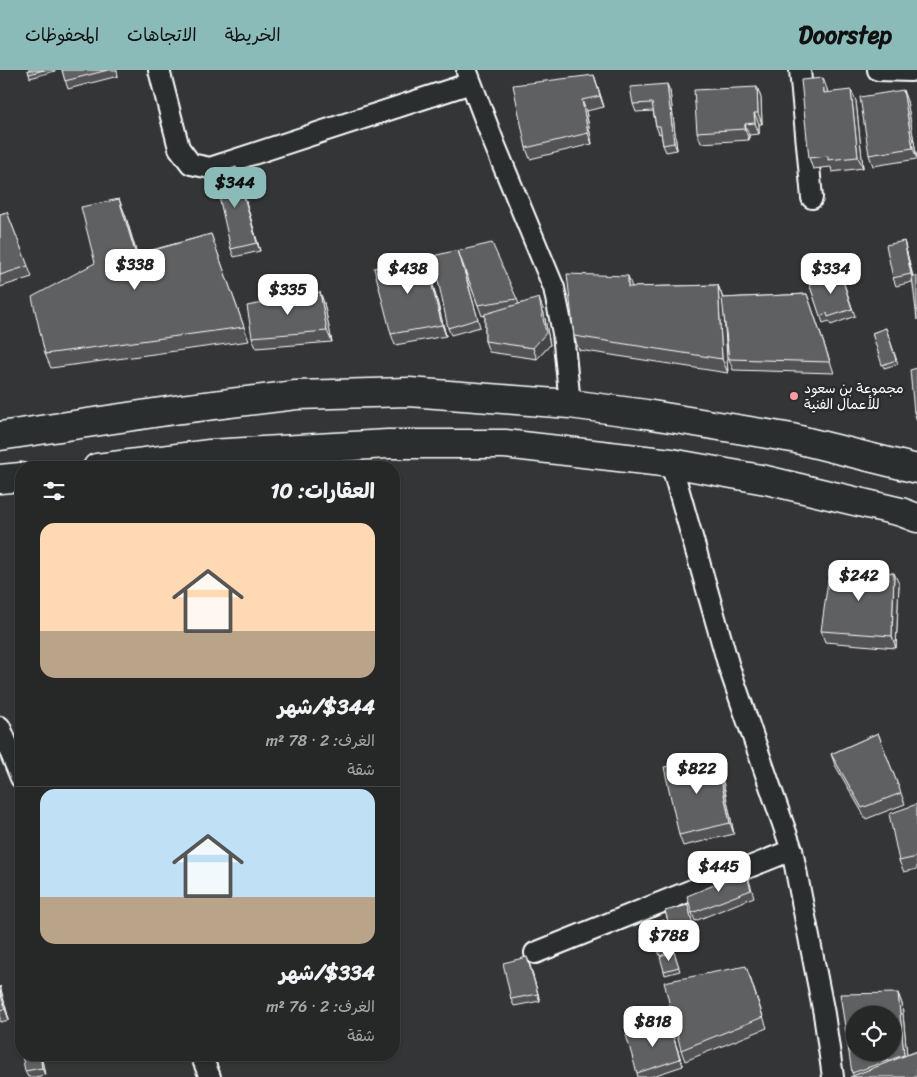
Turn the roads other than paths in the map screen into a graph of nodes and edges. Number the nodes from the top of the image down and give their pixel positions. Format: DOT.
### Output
graph roads {
  1 [pos="159,70"];
  2 [pos="800,70"];
  3 [pos="878,70"];
  4 [pos="911,71"];
  5 [pos="469,77"];
  6 [pos="812,198"];
  7 [pos="570,404"];
  8 [pos="0,436"];
  9 [pos="154,461"];
  10 [pos="671,463"];
  11 [pos="917,469"];
  12 [pos="15,477"];
  13 [pos="0,479"];
  14 [pos="917,518"];
  15 [pos="0,727"];
  16 [pos="15,763"];
  17 [pos="792,850"];
  18 [pos="535,952"];
  19 [pos="203,1061"];
  20 [pos="210,1077"];
  21 [pos="833,1077"];
  1 -- 5 [label="street"];
  2 -- 6 [label="street"];
  3 -- 4 [label="street"];
  5 -- 7 [label="street"];
  7 -- 8 [label="main road"];
  7 -- 11 [label="main road"];
  9 -- 10 [label="main road"];
  10 -- 14 [label="main road"];
  10 -- 17 [label="street"];
  12 -- 13 [label="main road"];
  15 -- 16 [label="street"];
  17 -- 18 [label="street"];
  17 -- 21 [label="street"];
  19 -- 20 [label="street"];
}
